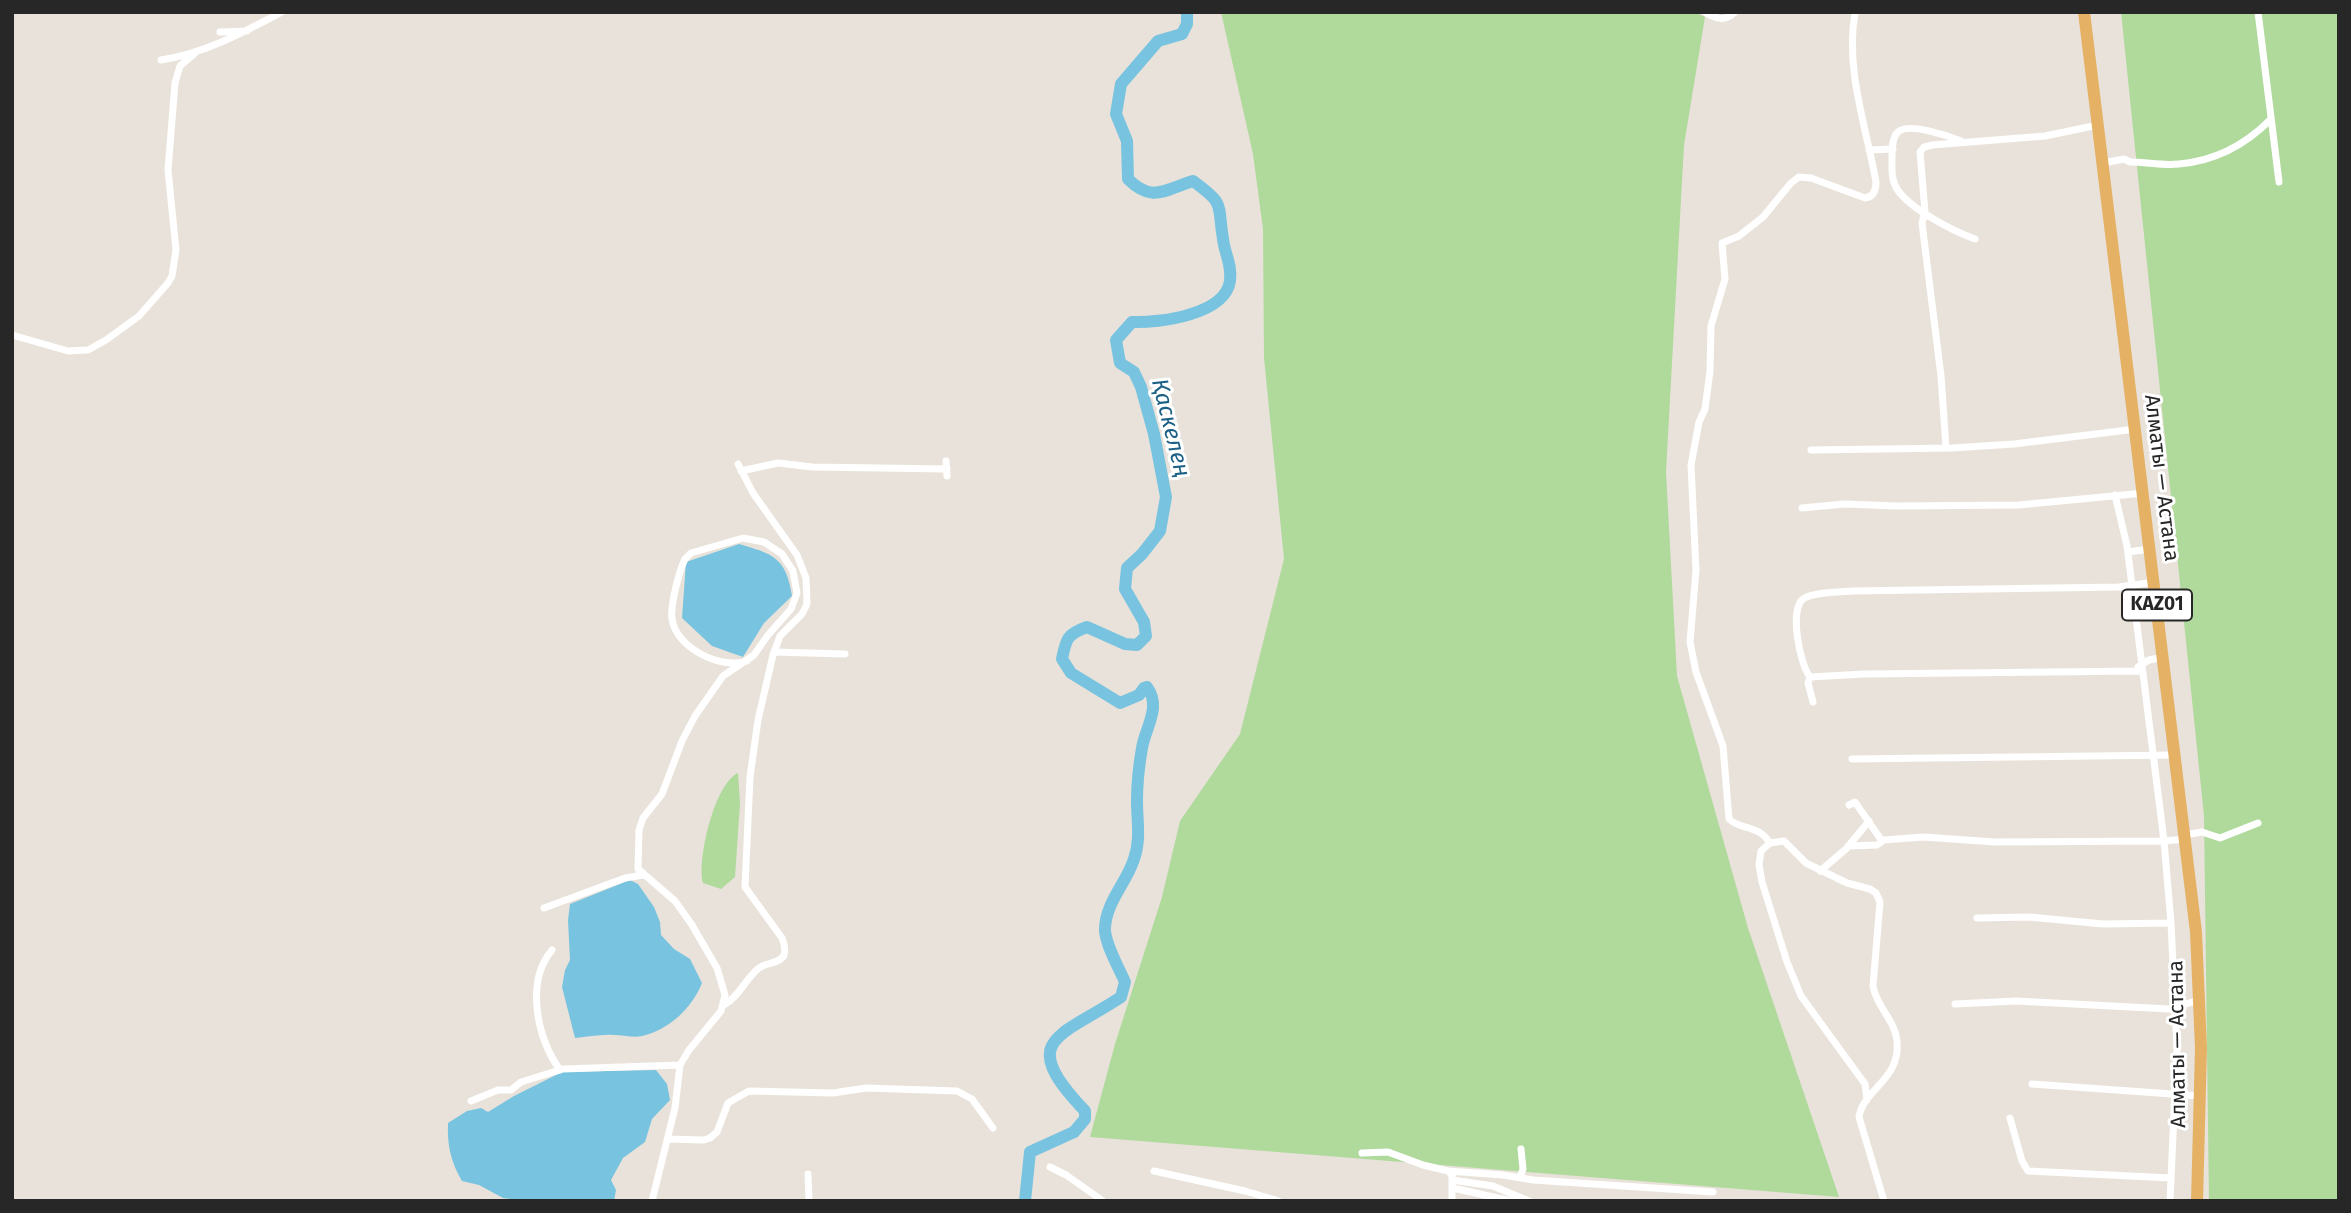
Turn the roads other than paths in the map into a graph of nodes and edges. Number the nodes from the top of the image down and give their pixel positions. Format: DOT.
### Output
graph roads {
  1 [pos="282,12"];
  2 [pos="1705,12"];
  3 [pos="1735,12"];
  4 [pos="2084,12"];
  5 [pos="2258,12"];
  6 [pos="1855,13"];
  7 [pos="247,31"];
  8 [pos="220,32"];
  9 [pos="195,53"];
  10 [pos="161,61"];
  11 [pos="2270,120"];
  12 [pos="2098,125"];
  13 [pos="1961,142"];
  14 [pos="1893,149"];
  15 [pos="1869,150"];
  16 [pos="2103,163"];
  17 [pos="2279,183"];
  18 [pos="1926,212"];
  19 [pos="1975,239"];
  20 [pos="12,335"];
  21 [pos="2136,429"];
  22 [pos="1946,448"];
  23 [pos="1811,450"];
  24 [pos="947,468"];
  25 [pos="2144,493"];
  26 [pos="2115,495"];
  27 [pos="1802,508"];
  28 [pos="2150,549"];
  29 [pos="2127,552"];
  30 [pos="2155,582"];
  31 [pos="2131,586"];
  32 [pos="2156,596"];
  33 [pos="2133,599"];
  34 [pos="774,652"];
  35 [pos="845,654"];
  36 [pos="2164,657"];
  37 [pos="711,660"];
  38 [pos="747,661"];
  39 [pos="2141,668"];
  40 [pos="723,676"];
  41 [pos="1810,677"];
  42 [pos="1813,702"];
  43 [pos="2176,755"];
  44 [pos="2152,756"];
  45 [pos="1852,759"];
  46 [pos="1849,805"];
  47 [pos="1869,821"];
  48 [pos="2258,823"];
  49 [pos="2185,837"];
  50 [pos="1882,841"];
  51 [pos="2164,841"];
  52 [pos="1770,843"];
  53 [pos="1848,846"];
  54 [pos="1820,871"];
  55 [pos="643,875"];
  56 [pos="544,908"];
  57 [pos="1978,918"];
  58 [pos="2171,923"];
  59 [pos="552,950"];
  60 [pos="2199,1000"];
  61 [pos="1955,1004"];
  62 [pos="724,1005"];
  63 [pos="2176,1008"];
  64 [pos="680,1065"];
  65 [pos="560,1070"];
  66 [pos="2032,1084"];
  67 [pos="2174,1095"];
  68 [pos="2200,1096"];
  69 [pos="1867,1100"];
  70 [pos="471,1101"];
  71 [pos="2010,1118"];
  72 [pos="993,1128"];
  73 [pos="668,1139"];
  74 [pos="1521,1149"];
  75 [pos="1362,1153"];
  76 [pos="1050,1167"];
  77 [pos="1154,1171"];
  78 [pos="1448,1171"];
  79 [pos="808,1174"];
  80 [pos="1520,1177"];
  81 [pos="2171,1178"];
  82 [pos="1453,1184"];
  83 [pos="1465,1192"];
  84 [pos="1713,1192"];
  85 [pos="652,1201"];
  86 [pos="809,1201"];
  87 [pos="1103,1201"];
  88 [pos="1279,1201"];
  89 [pos="1511,1201"];
  90 [pos="1529,1201"];
  91 [pos="1884,1201"];
  92 [pos="2170,1201"];
  93 [pos="2197,1201"];
  1 -- 7 [label="street"];
  2 -- 3 [label="street"];
  4 -- 12 [label="highway, Алматы — Астана / KАZ01"];
  5 -- 11 [label="street"];
  6 -- 15 [label="street"];
  7 -- 8 [label="street"];
  7 -- 9 [label="street"];
  9 -- 10 [label="street"];
  9 -- 20 [label="street"];
  11 -- 16 [label="street"];
  11 -- 17 [label="street"];
  12 -- 13 [label="street"];
  12 -- 16 [label="highway, Алматы — Астана / KАZ01"];
  13 -- 14 [label="street"];
  13 -- 18 [label="street"];
  14 -- 15 [label="street"];
  14 -- 18 [label="street"];
  15 -- 52 [label="street"];
  16 -- 21 [label="highway, Алматы — Астана / KАZ01"];
  18 -- 19 [label="street"];
  18 -- 22 [label="street"];
  21 -- 22 [label="street"];
  21 -- 25 [label="highway, Алматы — Астана / KАZ01"];
  22 -- 23 [label="street"];
  24 -- 34 [label="street"];
  25 -- 26 [label="street"];
  25 -- 28 [label="highway, Алматы — Астана / KАZ01"];
  26 -- 27 [label="street"];
  26 -- 29 [label="street"];
  28 -- 29 [label="street"];
  28 -- 30 [label="highway, Алматы — Астана / KАZ01"];
  29 -- 31 [label="street"];
  30 -- 31 [label="street"];
  30 -- 32 [label="highway, Алматы — Астана / KАZ01"];
  31 -- 33 [label="street"];
  31 -- 41 [label="street"];
  32 -- 33 [label="street"];
  32 -- 36 [label="highway, Алматы — Астана / KАZ01"];
  33 -- 39 [label="street"];
  34 -- 35 [label="street"];
  34 -- 62 [label="street"];
  36 -- 39 [label="street"];
  36 -- 43 [label="highway, Алматы — Астана / KАZ01"];
  37 -- 38 [label="street"];
  37 -- 38 [label="street"];
  37 -- 40 [label="street"];
  38 -- 40 [label="street"];
  39 -- 41 [label="street"];
  39 -- 44 [label="street"];
  40 -- 55 [label="street"];
  41 -- 42 [label="street"];
  43 -- 44 [label="street"];
  43 -- 49 [label="highway, Алматы — Астана / KАZ01"];
  44 -- 45 [label="street"];
  44 -- 51 [label="street"];
  46 -- 47 [label="street"];
  47 -- 50 [label="street"];
  47 -- 53 [label="street"];
  48 -- 49 [label="street"];
  49 -- 51 [label="street"];
  49 -- 60 [label="highway, Алматы — Астана / KАZ01"];
  50 -- 51 [label="street"];
  50 -- 53 [label="street"];
  51 -- 58 [label="street"];
  52 -- 54 [label="street"];
  52 -- 69 [label="street"];
  53 -- 54 [label="street"];
  54 -- 69 [label="street"];
  55 -- 56 [label="street"];
  55 -- 62 [label="street"];
  57 -- 58 [label="street"];
  58 -- 63 [label="street"];
  59 -- 65 [label="street"];
  60 -- 63 [label="street"];
  60 -- 68 [label="highway, Алматы — Астана / KАZ01"];
  61 -- 63 [label="street"];
  62 -- 64 [label="street"];
  63 -- 67 [label="street"];
  64 -- 65 [label="street"];
  64 -- 73 [label="street"];
  65 -- 70 [label="street"];
  66 -- 67 [label="street"];
  67 -- 68 [label="street"];
  67 -- 81 [label="street"];
  68 -- 93 [label="highway, Алматы — Астана / KАZ01"];
  69 -- 91 [label="street"];
  71 -- 81 [label="street"];
  72 -- 73 [label="street"];
  73 -- 85 [label="street"];
  74 -- 80 [label="street"];
  75 -- 78 [label="street"];
  76 -- 87 [label="street"];
  77 -- 88 [label="street"];
  78 -- 80 [label="street"];
  78 -- 82 [label="street"];
  79 -- 86 [label="street"];
  80 -- 84 [label="street"];
  81 -- 92 [label="street"];
  82 -- 83 [label="street"];
  82 -- 83 [label="street"];
  82 -- 90 [label="street"];
  83 -- 89 [label="street"];
}
